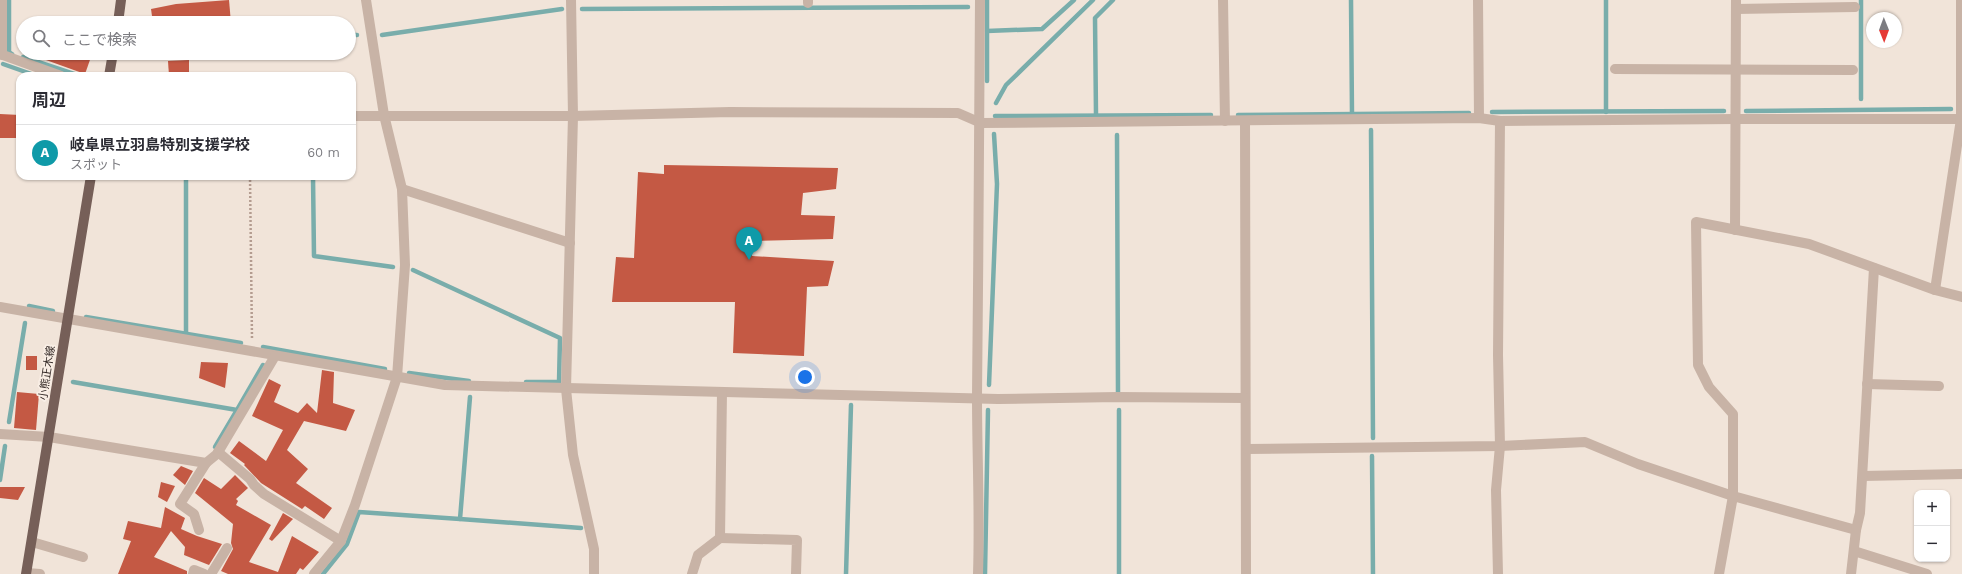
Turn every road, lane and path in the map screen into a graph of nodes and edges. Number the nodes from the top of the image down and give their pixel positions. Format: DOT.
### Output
graph roads {
  1 [pos="2,0"];
  2 [pos="121,0"];
  3 [pos="366,0"];
  4 [pos="571,0"];
  5 [pos="980,0"];
  6 [pos="1223,0"];
  7 [pos="1478,0"];
  8 [pos="1960,0"];
  9 [pos="1736,4"];
  10 [pos="1855,7"];
  11 [pos="119,16"];
  12 [pos="1,55"];
  13 [pos="112,60"];
  14 [pos="1615,69"];
  15 [pos="1735,69"];
  16 [pos="1853,70"];
  17 [pos="50,72"];
  18 [pos="110,72"];
  19 [pos="384,115"];
  20 [pos="356,116"];
  21 [pos="573,116"];
  22 [pos="1479,118"];
  23 [pos="1735,119"];
  24 [pos="1962,119"];
  25 [pos="1224,121"];
  26 [pos="1245,121"];
  27 [pos="1500,122"];
  28 [pos="981,123"];
  29 [pos="90,180"];
  30 [pos="250,180"];
  31 [pos="402,190"];
  32 [pos="1735,230"];
  33 [pos="570,243"];
  34 [pos="1874,268"];
  35 [pos="1935,290"];
  36 [pos="1962,297"];
  37 [pos="0,307"];
  38 [pos="68,318"];
  39 [pos="252,351"];
  40 [pos="274,356"];
  41 [pos="397,377"];
  42 [pos="1867,384"];
  43 [pos="1939,386"];
  44 [pos="566,389"];
  45 [pos="722,392"];
  46 [pos="977,397"];
  47 [pos="1245,398"];
  48 [pos="0,434"];
  49 [pos="49,437"];
  50 [pos="1500,446"];
  51 [pos="1247,449"];
  52 [pos="218,452"];
  53 [pos="206,463"];
  54 [pos="1962,474"];
  55 [pos="1863,476"];
  56 [pos="1733,496"];
  57 [pos="199,530"];
  58 [pos="1856,530"];
  59 [pos="720,538"];
  60 [pos="341,541"];
  61 [pos="32,542"];
  62 [pos="226,548"];
  63 [pos="1854,551"];
  64 [pos="83,557"];
  65 [pos="26,573"];
  66 [pos="40,574"];
  67 [pos="193,574"];
  68 [pos="204,574"];
  69 [pos="211,574"];
  70 [pos="314,574"];
  71 [pos="594,574"];
  72 [pos="692,574"];
  73 [pos="796,574"];
  74 [pos="978,574"];
  75 [pos="1246,574"];
  76 [pos="1498,574"];
  77 [pos="1719,574"];
  78 [pos="1851,574"];
  79 [pos="1927,574"];
  1 -- 12 [label="street"];
  2 -- 11 [label="main road"];
  3 -- 19 [label="street"];
  4 -- 21 [label="street"];
  5 -- 28 [label="street"];
  6 -- 25 [label="street"];
  7 -- 22 [label="street"];
  8 -- 24 [label="street"];
  9 -- 10 [label="street"];
  9 -- 15 [label="street"];
  12 -- 17 [label="street"];
  13 -- 18 [label="main road"];
  14 -- 15 [label="street"];
  15 -- 16 [label="street"];
  15 -- 23 [label="street"];
  19 -- 20 [label="street"];
  19 -- 21 [label="street"];
  19 -- 31 [label="street"];
  21 -- 28 [label="street"];
  21 -- 33 [label="street"];
  22 -- 26 [label="street"];
  22 -- 27 [label="street"];
  23 -- 24 [label="street"];
  23 -- 27 [label="street"];
  23 -- 32 [label="street"];
  24 -- 35 [label="street"];
  25 -- 26 [label="street"];
  25 -- 28 [label="street"];
  26 -- 47 [label="street"];
  27 -- 50 [label="street"];
  28 -- 46 [label="street"];
  29 -- 38 [label="main road, 小熊正木線"];
  30 -- 39 [label="path"];
  31 -- 33 [label="street"];
  31 -- 41 [label="street"];
  32 -- 34 [label="street"];
  32 -- 56 [label="street"];
  33 -- 44 [label="street"];
  34 -- 35 [label="street"];
  34 -- 42 [label="street"];
  35 -- 36 [label="street"];
  37 -- 38 [label="street"];
  38 -- 39 [label="street"];
  38 -- 49 [label="main road, 小熊正木線"];
  39 -- 40 [label="street"];
  40 -- 41 [label="street"];
  40 -- 52 [label="street"];
  41 -- 44 [label="street"];
  41 -- 60 [label="street"];
  42 -- 43 [label="street"];
  42 -- 55 [label="street"];
  44 -- 45 [label="street"];
  44 -- 71 [label="street"];
  45 -- 46 [label="street"];
  45 -- 59 [label="street"];
  46 -- 47 [label="street"];
  46 -- 74 [label="street"];
  47 -- 51 [label="street"];
  48 -- 49 [label="street"];
  49 -- 53 [label="street"];
  49 -- 61 [label="main road, 小熊正木線"];
  50 -- 51 [label="street"];
  50 -- 56 [label="street"];
  50 -- 76 [label="street"];
  51 -- 75 [label="street"];
  52 -- 53 [label="street"];
  52 -- 60 [label="street"];
  53 -- 57 [label="street"];
  54 -- 55 [label="street"];
  55 -- 58 [label="street"];
  56 -- 58 [label="street"];
  56 -- 77 [label="street"];
  58 -- 63 [label="street"];
  59 -- 72 [label="street"];
  59 -- 73 [label="street"];
  60 -- 70 [label="street"];
  61 -- 64 [label="street"];
  61 -- 65 [label="main road, 小熊正木線"];
  62 -- 69 [label="street"];
  63 -- 78 [label="street"];
  63 -- 79 [label="street"];
  65 -- 66 [label="street"];
  67 -- 68 [label="street"];
}
